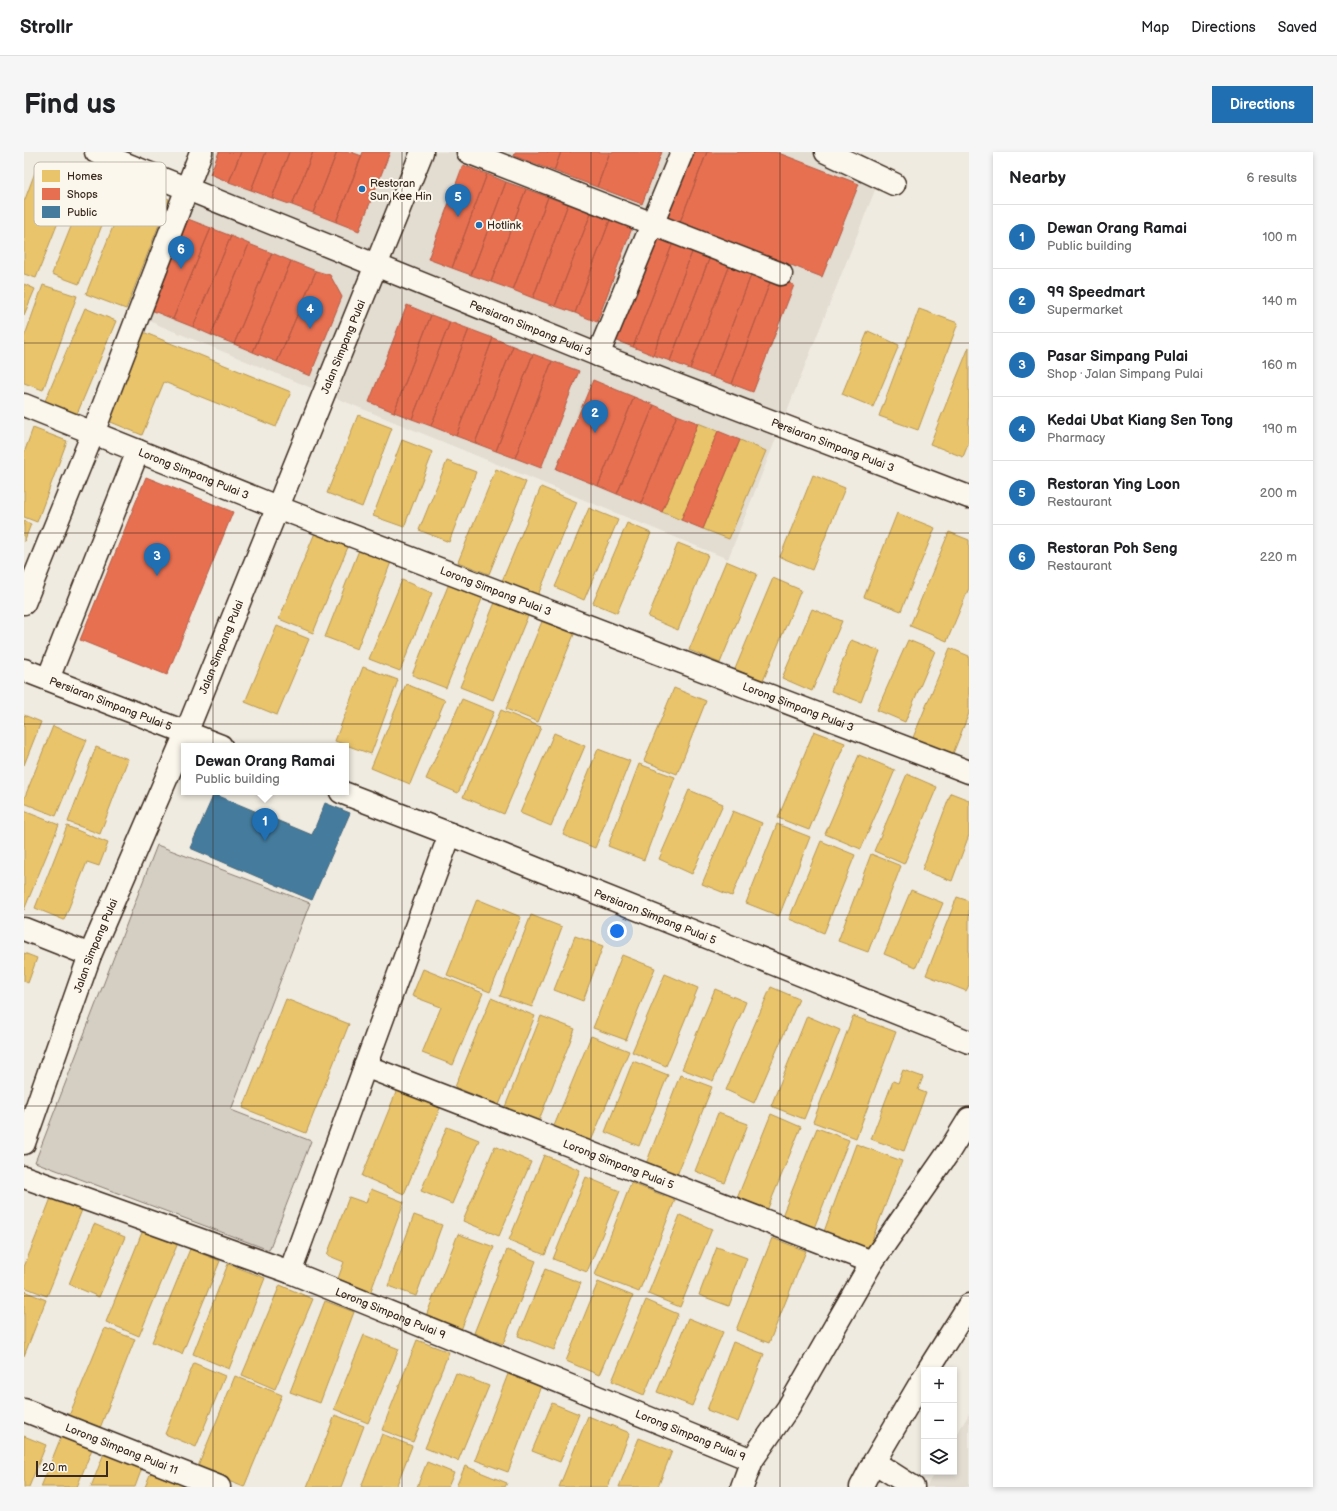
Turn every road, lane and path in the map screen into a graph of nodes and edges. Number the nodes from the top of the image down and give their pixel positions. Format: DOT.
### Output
graph roads {
  1 [pos="96,152"];
  2 [pos="202,152"];
  3 [pos="422,152"];
  4 [pos="468,152"];
  5 [pos="682,152"];
  6 [pos="826,152"];
  7 [pos="121,162"];
  8 [pos="166,180"];
  9 [pos="894,184"];
  10 [pos="188,189"];
  11 [pos="653,224"];
  12 [pos="375,266"];
  13 [pos="781,274"];
  14 [pos="598,355"];
  15 [pos="24,405"];
  16 [pos="93,433"];
  17 [pos="138,451"];
  18 [pos="969,497"];
  19 [pos="277,507"];
  20 [pos="24,603"];
  21 [pos="24,670"];
  22 [pos="48,679"];
  23 [pos="186,733"];
  24 [pos="182,743"];
  25 [pos="213,743"];
  26 [pos="181,745"];
  27 [pos="969,772"];
  28 [pos="348,795"];
  29 [pos="450,834"];
  30 [pos="24,929"];
  31 [pos="90,955"];
  32 [pos="969,1042"];
  33 [pos="365,1066"];
  34 [pos="969,1119"];
  35 [pos="24,1143"];
  36 [pos="24,1177"];
  37 [pos="872,1262"];
  38 [pos="290,1272"];
  39 [pos="969,1305"];
  40 [pos="930,1367"];
  41 [pos="921,1382"];
  42 [pos="24,1410"];
  43 [pos="752,1460"];
  44 [pos="874,1462"];
  45 [pos="219,1487"];
  46 [pos="742,1487"];
  47 [pos="861,1487"];
  48 [pos="913,1487"];
  1 -- 7 [label="street, Persiaran Simpang Pulai 3"];
  2 -- 10 [label="street"];
  3 -- 12 [label="street, Jalan Simpang Pulai"];
  4 -- 11 [label="street"];
  5 -- 11 [label="street"];
  6 -- 9 [label="street"];
  8 -- 10 [label="street, Persiaran Simpang Pulai 3"];
  10 -- 12 [label="street, Persiaran Simpang Pulai 3"];
  10 -- 16 [label="street"];
  11 -- 13 [label="street"];
  11 -- 14 [label="street"];
  12 -- 14 [label="street, Persiaran Simpang Pulai 3"];
  12 -- 19 [label="street, Jalan Simpang Pulai"];
  14 -- 18 [label="street, Persiaran Simpang Pulai 3"];
  15 -- 16 [label="street, Lorong Simpang Pulai 3"];
  16 -- 17 [label="street, Lorong Simpang Pulai 3"];
  16 -- 20 [label="street"];
  17 -- 19 [label="street, Lorong Simpang Pulai 3"];
  17 -- 22 [label="street"];
  19 -- 23 [label="street, Jalan Simpang Pulai"];
  19 -- 27 [label="street, Lorong Simpang Pulai 3"];
  21 -- 22 [label="street, Persiaran Simpang Pulai 5"];
  22 -- 23 [label="street, Persiaran Simpang Pulai 5"];
  23 -- 24 [label="street, Jalan Simpang Pulai"];
  23 -- 25 [label="street, Persiaran Simpang Pulai 5"];
  26 -- 31 [label="street, Jalan Simpang Pulai"];
  28 -- 29 [label="street, Persiaran Simpang Pulai 5"];
  29 -- 32 [label="street, Persiaran Simpang Pulai 5"];
  29 -- 33 [label="street"];
  30 -- 31 [label="street"];
  31 -- 35 [label="street, Jalan Simpang Pulai"];
  33 -- 37 [label="street, Lorong Simpang Pulai 5"];
  33 -- 38 [label="street"];
  34 -- 37 [label="street"];
  36 -- 38 [label="street, Lorong Simpang Pulai 9"];
  37 -- 43 [label="street"];
  38 -- 43 [label="street, Lorong Simpang Pulai 9"];
  39 -- 40 [label="street"];
  41 -- 44 [label="street"];
  42 -- 45 [label="street, Lorong Simpang Pulai 11"];
  43 -- 46 [label="street"];
  44 -- 47 [label="street"];
  44 -- 48 [label="street"];
}
